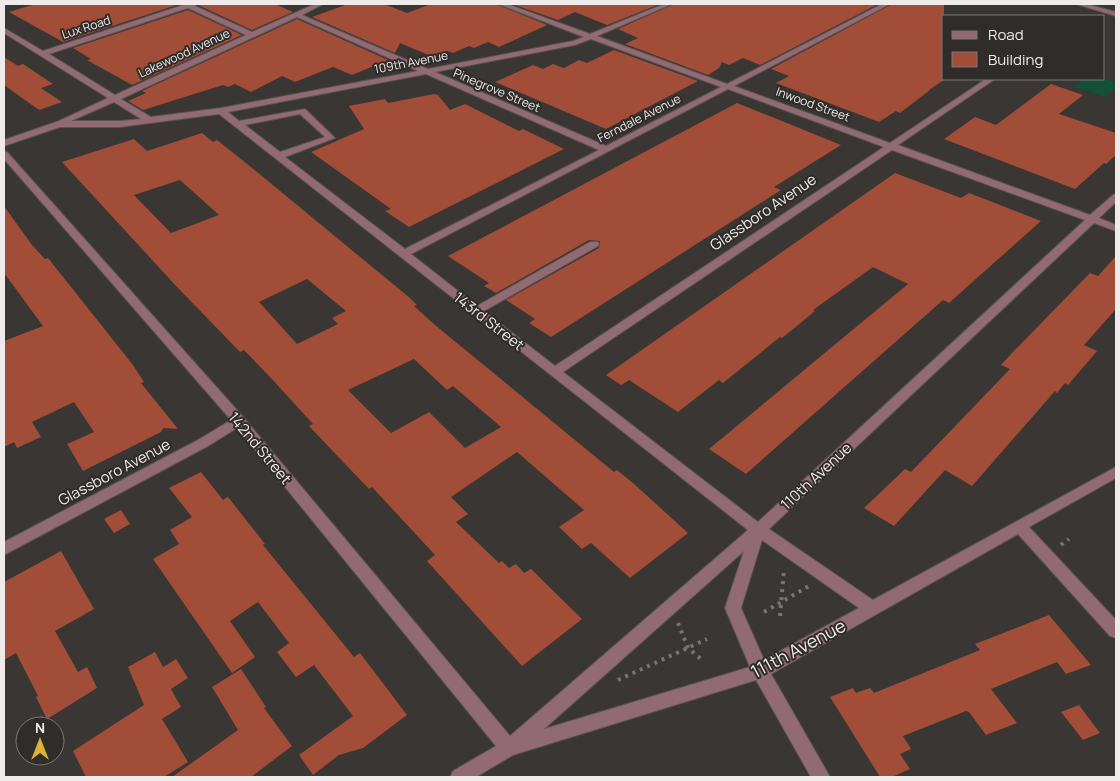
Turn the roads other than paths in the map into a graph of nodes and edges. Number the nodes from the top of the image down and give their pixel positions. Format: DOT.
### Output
graph roads {
  1 [pos="189,4"];
  2 [pos="320,4"];
  3 [pos="501,4"];
  4 [pos="669,4"];
  5 [pos="887,4"];
  6 [pos="1079,4"];
  7 [pos="1098,6"];
  8 [pos="1116,14"];
  9 [pos="297,15"];
  10 [pos="1084,15"];
  11 [pos="4,30"];
  12 [pos="252,35"];
  13 [pos="590,36"];
  14 [pos="42,54"];
  15 [pos="428,72"];
  16 [pos="990,80"];
  17 [pos="727,86"];
  18 [pos="116,98"];
  19 [pos="220,111"];
  20 [pos="151,121"];
  21 [pos="59,124"];
  22 [pos="237,124"];
  23 [pos="4,143"];
  24 [pos="891,146"];
  25 [pos="605,149"];
  26 [pos="4,154"];
  27 [pos="278,156"];
  28 [pos="1116,196"];
  29 [pos="1092,219"];
  30 [pos="1116,228"];
  31 [pos="594,244"];
  32 [pos="404,254"];
  33 [pos="476,311"];
  34 [pos="554,372"];
  35 [pos="239,421"];
  36 [pos="1116,472"];
  37 [pos="1019,526"];
  38 [pos="758,530"];
  39 [pos="4,549"];
  40 [pos="872,608"];
  41 [pos="1116,631"];
  42 [pos="760,671"];
  43 [pos="510,748"];
  44 [pos="459,777"];
  45 [pos="821,777"];
  1 -- 12 [label="street"];
  1 -- 14 [label="street, Lux Road"];
  2 -- 9 [label="street, Lakewood Avenue"];
  3 -- 13 [label="street, Inwood Street"];
  4 -- 13 [label="street, 109th Avenue"];
  5 -- 17 [label="street, Ferndale Avenue"];
  6 -- 7 [label="street"];
  7 -- 8 [label="street"];
  7 -- 10 [label="street"];
  9 -- 12 [label="street, Lakewood Avenue"];
  9 -- 15 [label="street, Pinegrove Street"];
  11 -- 14 [label="street"];
  12 -- 18 [label="street, Lakewood Avenue"];
  13 -- 15 [label="street, 109th Avenue"];
  13 -- 17 [label="street, Inwood Street"];
  14 -- 18 [label="street"];
  15 -- 19 [label="street, 109th Avenue"];
  15 -- 25 [label="street, Pinegrove Street"];
  16 -- 24 [label="street, Glassboro Avenue"];
  17 -- 24 [label="street, Inwood Street"];
  17 -- 25 [label="street, Ferndale Avenue"];
  18 -- 20 [label="street"];
  18 -- 21 [label="street, Lakewood Avenue"];
  19 -- 20 [label="street, 109th Avenue"];
  19 -- 22 [label="street, 143rd Street"];
  20 -- 21 [label="street, 109th Avenue"];
  21 -- 23 [label="street, 109th Avenue"];
  22 -- 27 [label="street, 143rd Street"];
  22 -- 27 [label="street"];
  24 -- 29 [label="street, Inwood Street"];
  24 -- 34 [label="street, Glassboro Avenue"];
  25 -- 32 [label="street, Ferndale Avenue"];
  26 -- 35 [label="street, 142nd Street"];
  27 -- 32 [label="street, 143rd Street"];
  28 -- 29 [label="street, 110th Avenue"];
  29 -- 30 [label="street, Inwood Street"];
  29 -- 38 [label="street, 110th Avenue"];
  31 -- 33 [label="street"];
  32 -- 33 [label="street, 143rd Street"];
  33 -- 34 [label="street, 143rd Street"];
  34 -- 38 [label="street, 143rd Street"];
  35 -- 39 [label="street, Glassboro Avenue"];
  35 -- 43 [label="street, 142nd Street"];
  36 -- 37 [label="street, 111th Avenue"];
  37 -- 40 [label="street, 111th Avenue"];
  37 -- 41 [label="street"];
  38 -- 40 [label="street, 143rd Street"];
  38 -- 42 [label="street"];
  38 -- 43 [label="street, 110th Avenue"];
  40 -- 42 [label="street, 111th Avenue"];
  42 -- 43 [label="street, 111th Avenue"];
  42 -- 45 [label="street"];
  43 -- 44 [label="street, 111th Avenue"];
}
